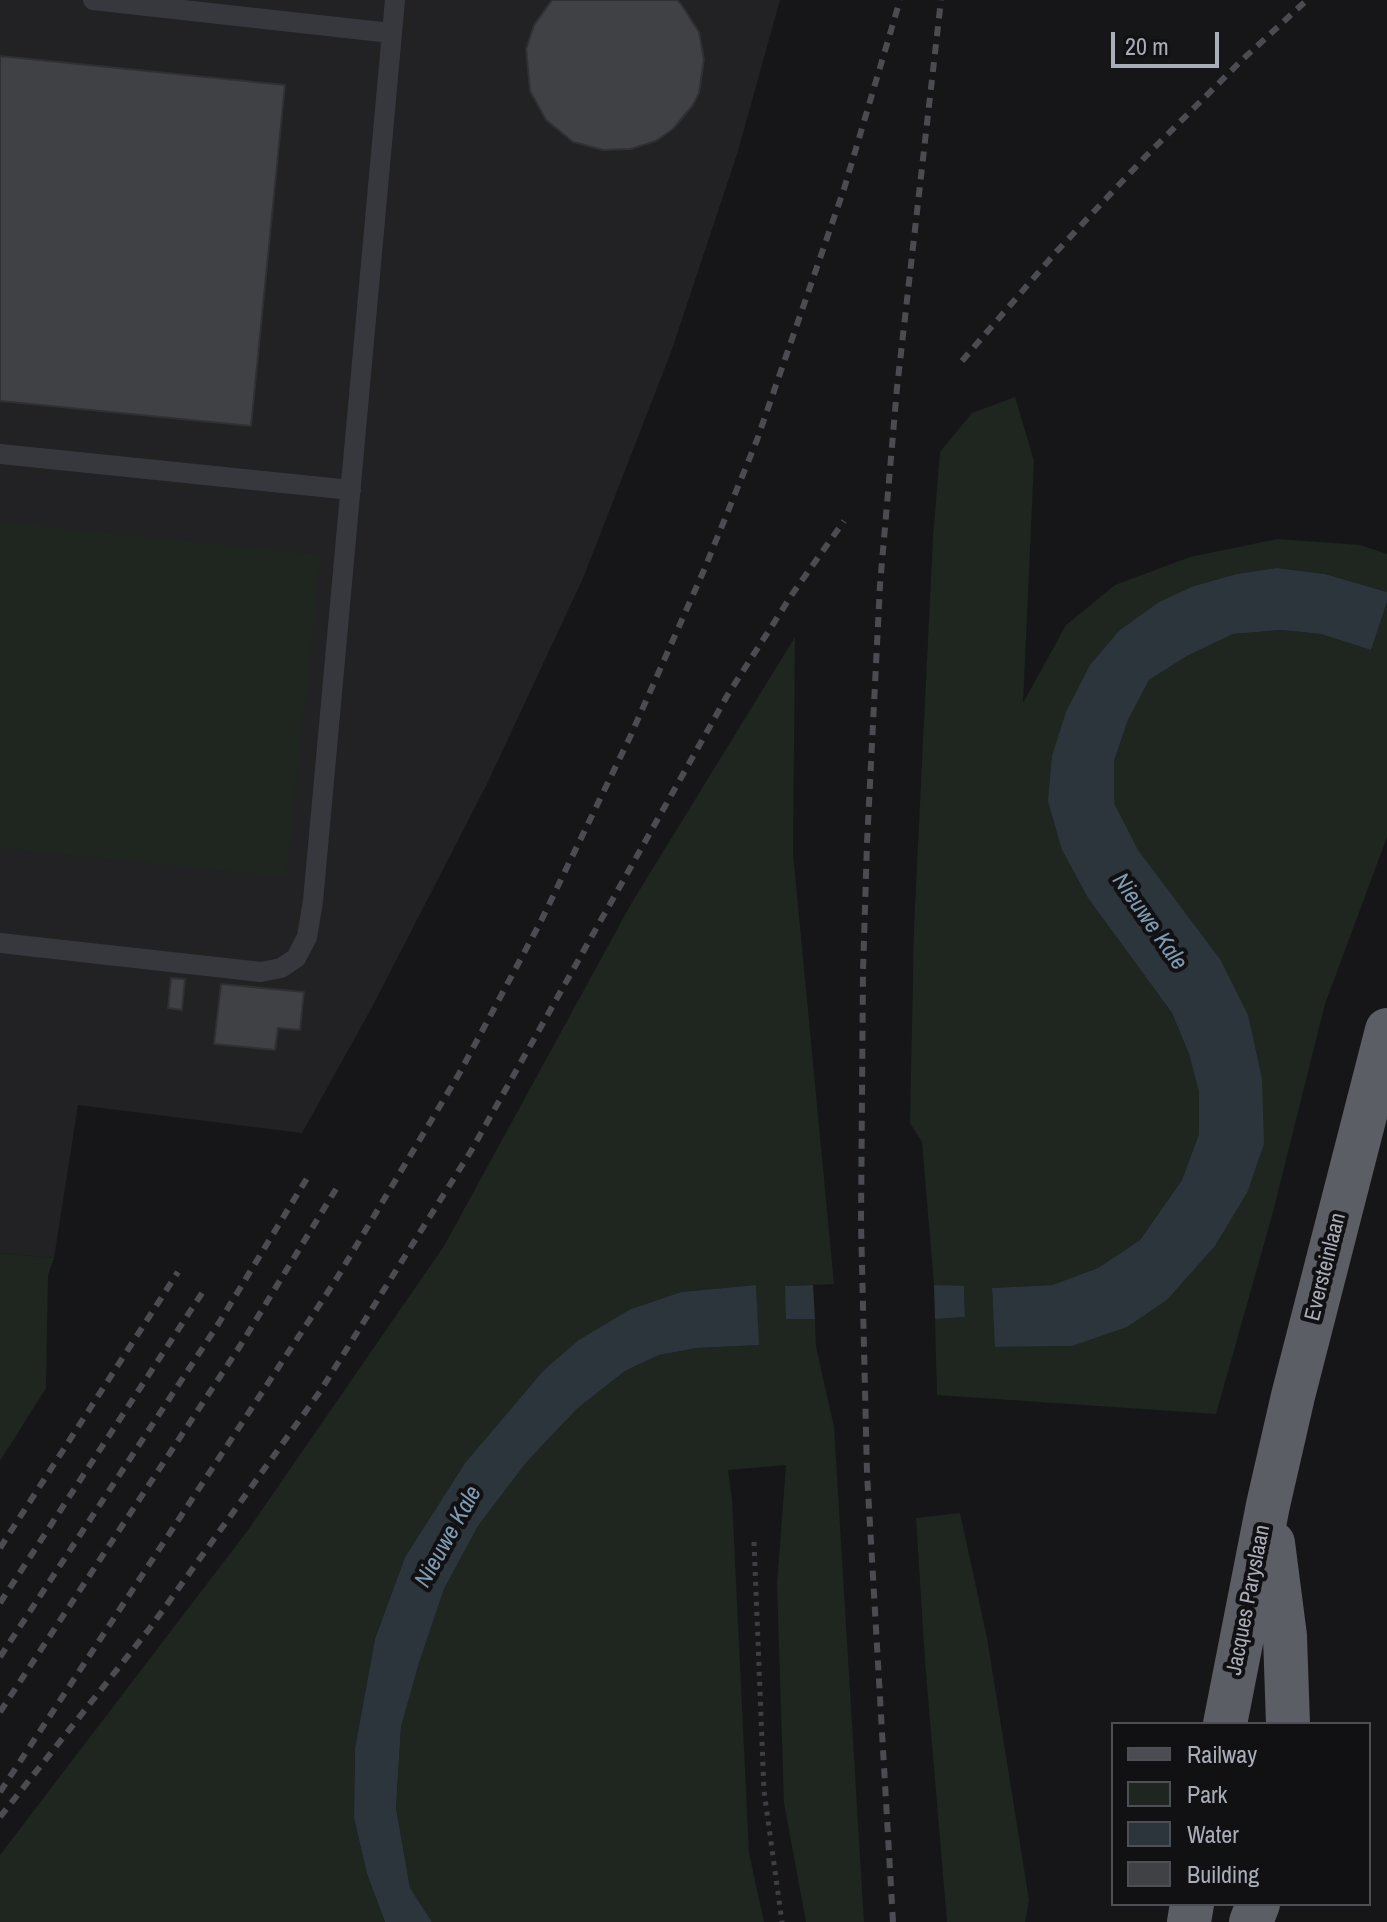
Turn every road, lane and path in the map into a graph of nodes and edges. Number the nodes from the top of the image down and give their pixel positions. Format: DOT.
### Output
graph roads {
  1 [pos="93,0"];
  2 [pos="395,0"];
  3 [pos="391,33"];
  4 [pos="0,454"];
  5 [pos="351,490"];
  6 [pos="0,943"];
  7 [pos="1387,1030"];
  8 [pos="1268,1505"];
  9 [pos="754,1542"];
  10 [pos="1225,1722"];
  11 [pos="1288,1722"];
  12 [pos="782,1922"];
  1 -- 3 [label="lane"];
  2 -- 3 [label="lane"];
  3 -- 5 [label="lane"];
  4 -- 5 [label="lane"];
  5 -- 6 [label="lane"];
  7 -- 8 [label="highway, Eversteinlaan"];
  8 -- 10 [label="highway, Jacques Paryslaan"];
  8 -- 11 [label="highway, Jacques Paryslaan"];
  9 -- 12 [label="path"];
}
